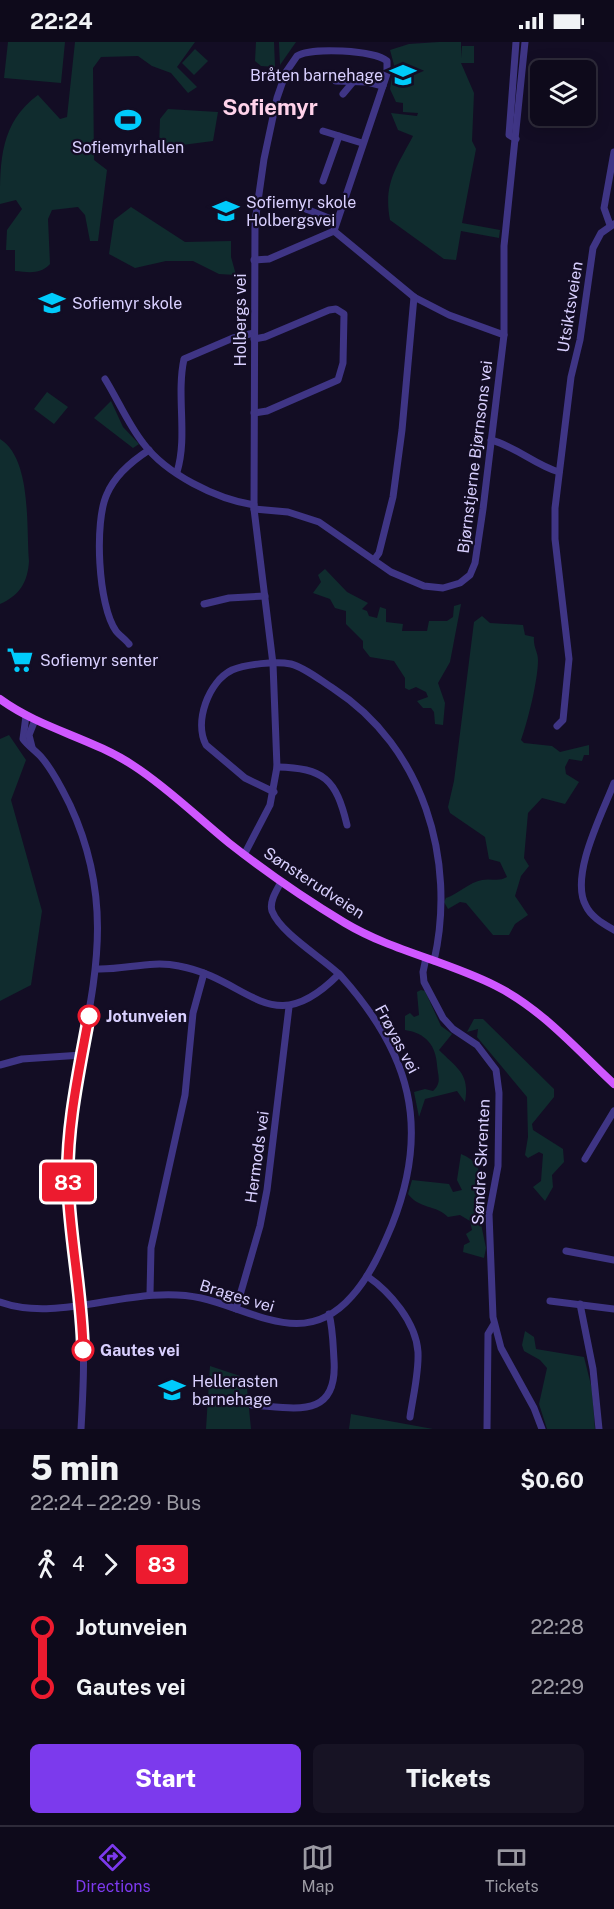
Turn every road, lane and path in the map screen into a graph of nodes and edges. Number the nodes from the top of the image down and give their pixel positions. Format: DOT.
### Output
graph roads {
  1 [pos="516,42"];
  2 [pos="525,42"];
  3 [pos="336,81"];
  4 [pos="353,81"];
  5 [pos="383,86"];
  6 [pos="343,94"];
  7 [pos="323,131"];
  8 [pos="339,136"];
  9 [pos="516,139"];
  10 [pos="362,143"];
  11 [pos="614,152"];
  12 [pos="323,181"];
  13 [pos="306,209"];
  14 [pos="336,220"];
  15 [pos="612,225"];
  16 [pos="334,231"];
  17 [pos="254,260"];
  18 [pos="414,297"];
  19 [pos="504,335"];
  20 [pos="254,336"];
  21 [pos="105,379"];
  22 [pos="254,413"];
  23 [pos="491,440"];
  24 [pos="149,450"];
  25 [pos="177,472"];
  26 [pos="560,472"];
  27 [pos="254,507"];
  28 [pos="374,560"];
  29 [pos="265,596"];
  30 [pos="204,604"];
  31 [pos="129,644"];
  32 [pos="273,664"];
  33 [pos="0,699"];
  34 [pos="30,718"];
  35 [pos="557,726"];
  36 [pos="277,767"];
  37 [pos="614,785"];
  38 [pos="274,792"];
  39 [pos="347,825"];
  40 [pos="244,855"];
  41 [pos="281,882"];
  42 [pos="614,930"];
  43 [pos="430,960"];
  44 [pos="97,969"];
  45 [pos="204,973"];
  46 [pos="339,974"];
  47 [pos="289,1006"];
  48 [pos="82,1055"];
  49 [pos="0,1065"];
  50 [pos="614,1084"];
  51 [pos="614,1111"];
  52 [pos="585,1159"];
  53 [pos="566,1251"];
  54 [pos="614,1260"];
  55 [pos="367,1276"];
  56 [pos="150,1294"];
  57 [pos="550,1301"];
  58 [pos="0,1302"];
  59 [pos="81,1303"];
  60 [pos="580,1304"];
  61 [pos="236,1309"];
  62 [pos="614,1309"];
  63 [pos="329,1314"];
  64 [pos="494,1324"];
  65 [pos="252,1405"];
  66 [pos="410,1417"];
  67 [pos="81,1429"];
  68 [pos="488,1429"];
  69 [pos="542,1429"];
  70 [pos="599,1429"];
  1 -- 9 [label="street, Bjørnstjerne Bjørnsons vei"];
  2 -- 9 [label="street, Bjørnstjerne Bjørnsons vei"];
  3 -- 4 [label="street"];
  4 -- 5 [label="street"];
  4 -- 6 [label="street"];
  5 -- 10 [label="street"];
  5 -- 17 [label="street, Holbergs vei"];
  7 -- 8 [label="street"];
  8 -- 10 [label="street"];
  8 -- 12 [label="street"];
  9 -- 19 [label="street, Bjørnstjerne Bjørnsons vei"];
  10 -- 14 [label="street"];
  11 -- 15 [label="street, Utsiktsveien"];
  13 -- 14 [label="street"];
  14 -- 16 [label="street"];
  15 -- 26 [label="street, Utsiktsveien"];
  16 -- 17 [label="street"];
  16 -- 18 [label="street"];
  17 -- 20 [label="street, Holbergs vei"];
  18 -- 19 [label="street"];
  18 -- 28 [label="street"];
  19 -- 23 [label="street, Bjørnstjerne Bjørnsons vei"];
  20 -- 22 [label="street, Holbergs vei"];
  20 -- 22 [label="street"];
  20 -- 25 [label="street"];
  21 -- 24 [label="street, Bjørnstjerne Bjørnsons vei"];
  22 -- 27 [label="street, Holbergs vei"];
  23 -- 26 [label="street"];
  23 -- 28 [label="street, Bjørnstjerne Bjørnsons vei"];
  24 -- 25 [label="street, Bjørnstjerne Bjørnsons vei"];
  24 -- 31 [label="street"];
  25 -- 27 [label="street, Bjørnstjerne Bjørnsons vei"];
  26 -- 35 [label="street, Utsiktsveien"];
  27 -- 28 [label="street, Bjørnstjerne Bjørnsons vei"];
  27 -- 29 [label="street, Holbergs vei"];
  29 -- 30 [label="street"];
  29 -- 32 [label="street, Holbergs vei"];
  32 -- 36 [label="street, Holbergs vei"];
  32 -- 38 [label="street, Søndre Skrenten"];
  32 -- 43 [label="street, Søndre Skrenten"];
  33 -- 34 [label="main road, Sønsterudveien"];
  34 -- 40 [label="main road, Sønsterudveien"];
  34 -- 44 [label="street"];
  36 -- 38 [label="street, Holbergs vei"];
  36 -- 39 [label="street"];
  37 -- 42 [label="street"];
  38 -- 40 [label="street, Holbergs vei"];
  40 -- 41 [label="main road, Sønsterudveien"];
  41 -- 43 [label="main road, Sønsterudveien"];
  41 -- 46 [label="street, Frøyas vei"];
  43 -- 50 [label="main road, Sønsterudveien"];
  43 -- 64 [label="street, Søndre Skrenten"];
  44 -- 45 [label="street"];
  44 -- 48 [label="street"];
  45 -- 47 [label="street"];
  45 -- 56 [label="street"];
  46 -- 47 [label="street"];
  46 -- 55 [label="street, Frøyas vei"];
  47 -- 61 [label="street, Hermods vei"];
  48 -- 49 [label="street"];
  48 -- 59 [label="street"];
  51 -- 52 [label="street"];
  53 -- 54 [label="street"];
  55 -- 63 [label="street, Frøyas vei"];
  55 -- 66 [label="street"];
  56 -- 59 [label="street, Brages vei"];
  56 -- 61 [label="street, Brages vei"];
  57 -- 60 [label="street"];
  58 -- 59 [label="street, Brages vei"];
  59 -- 67 [label="street"];
  60 -- 62 [label="street"];
  60 -- 70 [label="street"];
  61 -- 63 [label="street, Brages vei"];
  63 -- 65 [label="street"];
  64 -- 68 [label="street, Søndre Skrenten"];
  64 -- 69 [label="street, Søndre Skrenten"];
}
